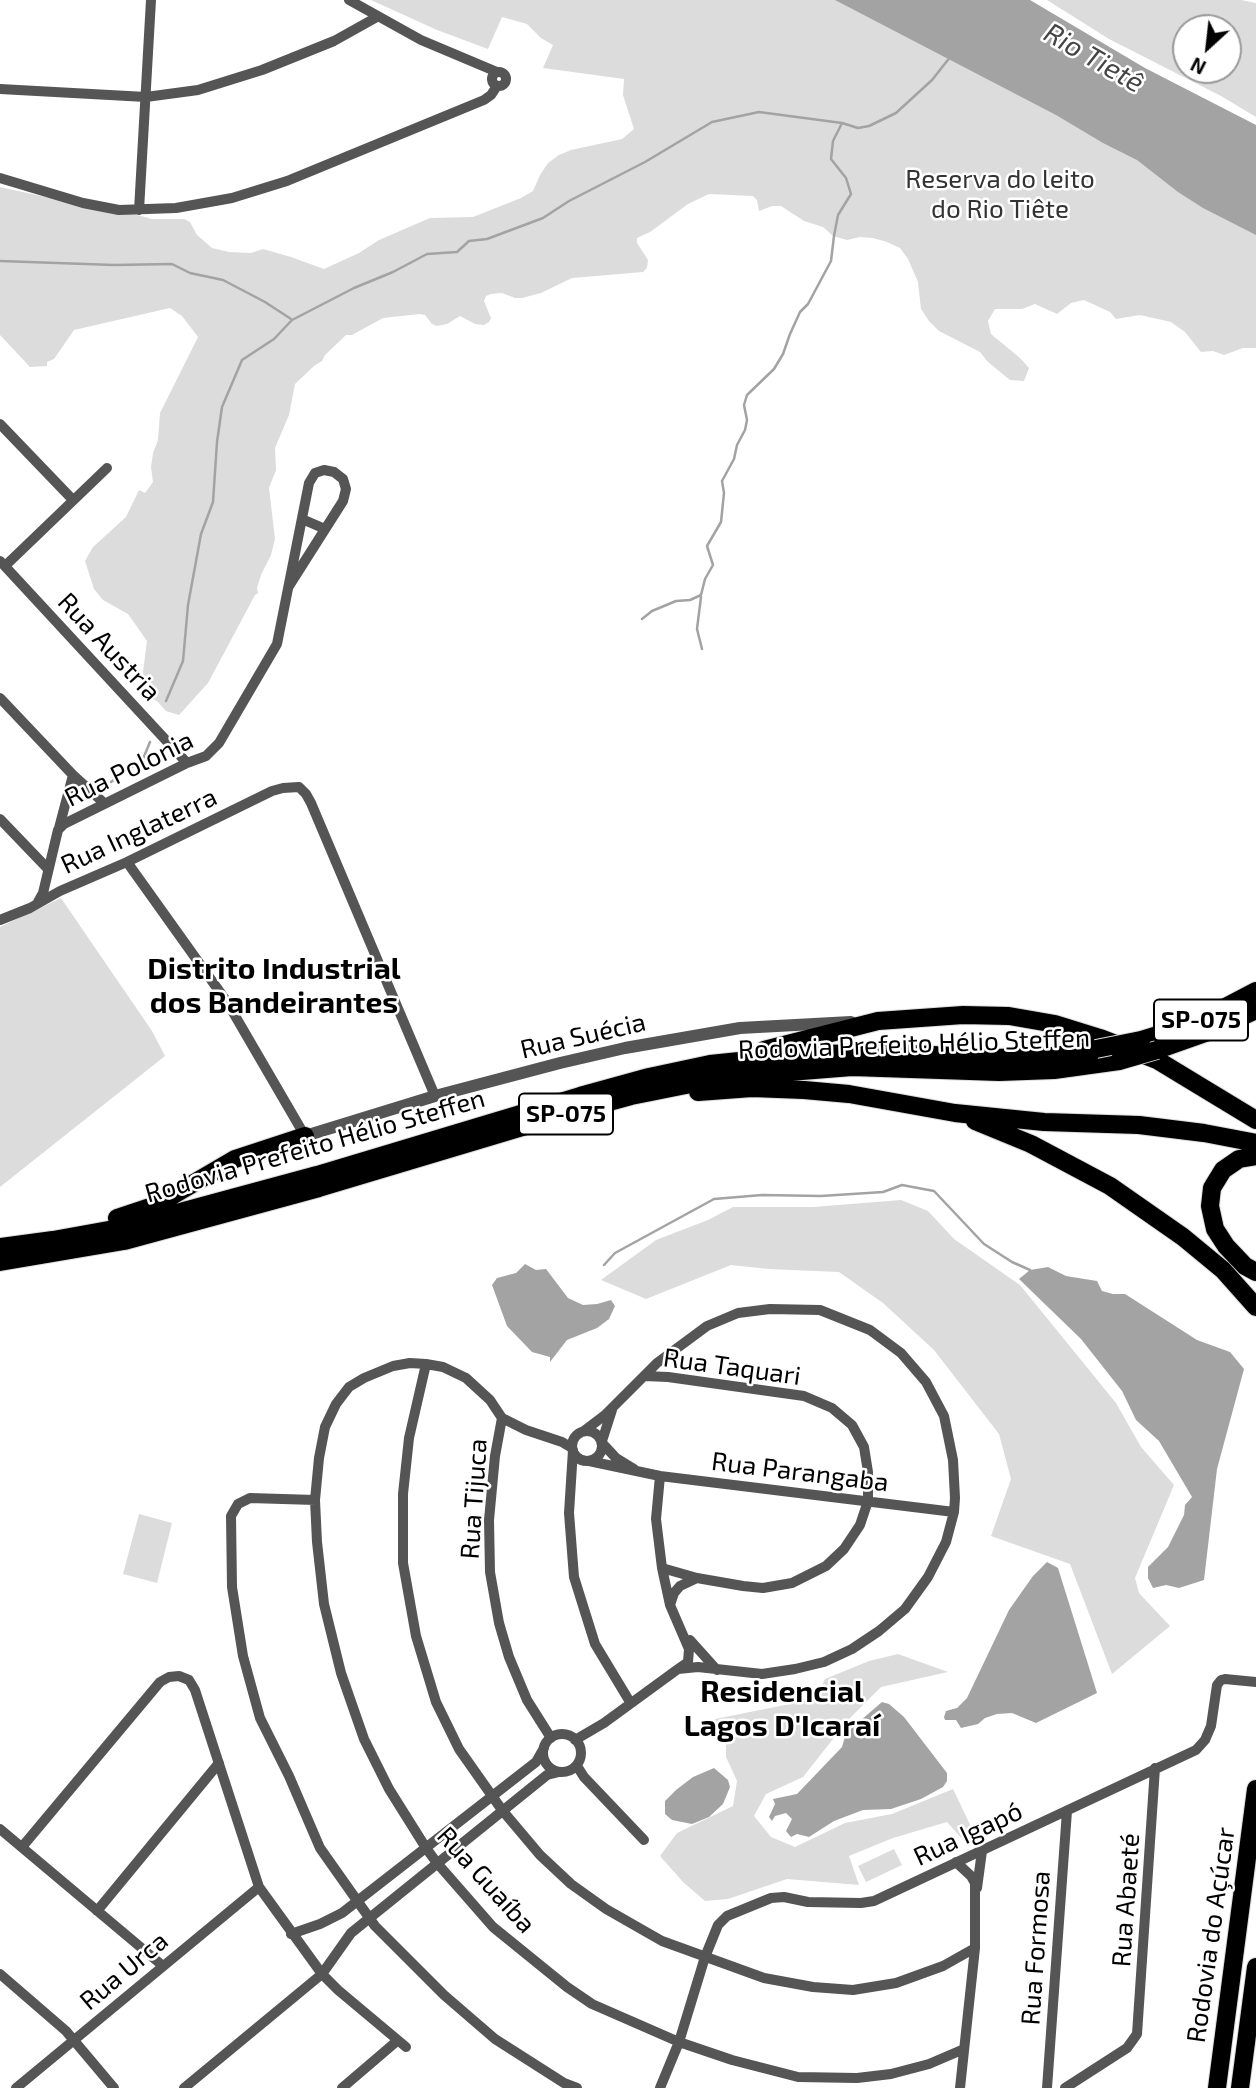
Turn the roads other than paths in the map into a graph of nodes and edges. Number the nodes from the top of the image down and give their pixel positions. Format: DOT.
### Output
graph roads {
  1 [pos="151,0"];
  2 [pos="349,0"];
  3 [pos="377,17"];
  4 [pos="0,89"];
  5 [pos="146,97"];
  6 [pos="0,178"];
  7 [pos="139,210"];
  8 [pos="0,424"];
  9 [pos="107,468"];
  10 [pos="73,500"];
  11 [pos="302,519"];
  12 [pos="325,529"];
  13 [pos="2,563"];
  14 [pos="289,586"];
  15 [pos="0,698"];
  16 [pos="187,763"];
  17 [pos="73,775"];
  18 [pos="104,803"];
  19 [pos="0,819"];
  20 [pos="58,830"];
  21 [pos="127,862"];
  22 [pos="48,869"];
  23 [pos="37,902"];
  24 [pos="0,920"];
  25 [pos="1256,991"];
  26 [pos="1256,1010"];
  27 [pos="878,1021"];
  28 [pos="710,1064"];
  29 [pos="435,1096"];
  30 [pos="631,1096"];
  31 [pos="955,1113"];
  32 [pos="1256,1120"];
  33 [pos="305,1136"];
  34 [pos="1256,1143"];
  35 [pos="1256,1156"];
  36 [pos="53,1240"];
  37 [pos="0,1247"];
  38 [pos="0,1262"];
  39 [pos="1256,1272"];
  40 [pos="1256,1307"];
  41 [pos="426,1364"];
  42 [pos="644,1376"];
  43 [pos="613,1406"];
  44 [pos="502,1418"];
  45 [pos="583,1432"];
  46 [pos="546,1435"];
  47 [pos="602,1442"];
  48 [pos="573,1449"];
  49 [pos="587,1461"];
  50 [pos="641,1473"];
  51 [pos="660,1476"];
  52 [pos="569,1494"];
  53 [pos="315,1500"];
  54 [pos="868,1501"];
  55 [pos="954,1512"];
  56 [pos="662,1568"];
  57 [pos="697,1578"];
  58 [pos="670,1605"];
  59 [pos="683,1631"];
  60 [pos="678,1669"];
  61 [pos="717,1670"];
  62 [pos="1256,1682"];
  63 [pos="630,1702"];
  64 [pos="551,1738"];
  65 [pos="579,1744"];
  66 [pos="544,1748"];
  67 [pos="219,1763"];
  68 [pos="577,1766"];
  69 [pos="1155,1768"];
  70 [pos="559,1772"];
  71 [pos="1256,1789"];
  72 [pos="491,1796"];
  73 [pos="502,1810"];
  74 [pos="1067,1811"];
  75 [pos="0,1829"];
  76 [pos="644,1840"];
  77 [pos="22,1847"];
  78 [pos="426,1848"];
  79 [pos="982,1851"];
  80 [pos="956,1862"];
  81 [pos="437,1863"];
  82 [pos="259,1887"];
  83 [pos="357,1901"];
  84 [pos="975,1906"];
  85 [pos="97,1911"];
  86 [pos="369,1918"];
  87 [pos="291,1934"];
  88 [pos="975,1948"];
  89 [pos="705,1957"];
  90 [pos="163,1966"];
  91 [pos="1256,1966"];
  92 [pos="0,1974"];
  93 [pos="322,1974"];
  94 [pos="74,2039"];
  95 [pos="679,2042"];
  96 [pos="964,2049"];
  97 [pos="16,2088"];
  98 [pos="114,2088"];
  99 [pos="184,2088"];
  100 [pos="342,2088"];
  101 [pos="577,2088"];
  102 [pos="660,2088"];
  103 [pos="960,2088"];
  104 [pos="1047,2088"];
  105 [pos="1065,2088"];
  106 [pos="1217,2088"];
  107 [pos="1240,2088"];
  1 -- 5 [label="street"];
  2 -- 3 [label="street"];
  3 -- 5 [label="street"];
  3 -- 7 [label="street"];
  4 -- 5 [label="street"];
  5 -- 7 [label="street"];
  6 -- 7 [label="street"];
  8 -- 10 [label="street"];
  9 -- 10 [label="street"];
  10 -- 13 [label="street"];
  11 -- 12 [label="street"];
  11 -- 12 [label="street, Rua Polonia"];
  11 -- 14 [label="street, Rua Polonia"];
  12 -- 14 [label="street"];
  13 -- 16 [label="street, Rua Austria"];
  14 -- 16 [label="street, Rua Polonia"];
  15 -- 17 [label="street"];
  16 -- 18 [label="street, Rua Polonia"];
  17 -- 18 [label="street"];
  17 -- 20 [label="street"];
  18 -- 20 [label="street, Rua Polonia"];
  19 -- 22 [label="street"];
  20 -- 22 [label="street, Rua Polonia"];
  21 -- 23 [label="street, Rua Inglaterra"];
  21 -- 29 [label="street, Rua Inglaterra"];
  21 -- 33 [label="street"];
  22 -- 23 [label="street, Rua Polonia"];
  23 -- 24 [label="street, Rua Inglaterra"];
  25 -- 28 [label="highway, Rodovia Prefeito Hélio Steffen / SP-075, bridge"];
  26 -- 30 [label="highway, Rodovia Prefeito Hélio Steffen / SP-075, bridge"];
  27 -- 28 [label="highway"];
  27 -- 29 [label="street, Rua Suécia"];
  27 -- 32 [label="highway"];
  28 -- 36 [label="highway, Rodovia Prefeito Hélio Steffen / SP-075"];
  29 -- 33 [label="street, Rua Suécia"];
  30 -- 31 [label="highway"];
  30 -- 38 [label="highway, Rodovia Prefeito Hélio Steffen / SP-075"];
  31 -- 34 [label="highway"];
  31 -- 40 [label="highway"];
  33 -- 36 [label="highway"];
  35 -- 39 [label="highway"];
  36 -- 37 [label="highway, Rodovia Prefeito Hélio Steffen / SP-075"];
  41 -- 44 [label="street"];
  41 -- 53 [label="street, Rua Guaíba"];
  41 -- 72 [label="street"];
  42 -- 43 [label="street"];
  42 -- 54 [label="street, Rua Taquari"];
  42 -- 55 [label="street"];
  43 -- 45 [label="street"];
  43 -- 47 [label="street"];
  44 -- 46 [label="street"];
  44 -- 64 [label="street, Rua Tijuca"];
  45 -- 46 [label="street"];
  45 -- 47 [label="street"];
  45 -- 48 [label="street"];
  46 -- 48 [label="street"];
  47 -- 49 [label="street"];
  47 -- 50 [label="street"];
  48 -- 49 [label="street"];
  48 -- 52 [label="street"];
  49 -- 50 [label="street, Rua Parangaba"];
  49 -- 52 [label="street"];
  50 -- 51 [label="street, Rua Parangaba"];
  51 -- 54 [label="street, Rua Parangaba"];
  51 -- 56 [label="street"];
  52 -- 63 [label="street"];
  53 -- 78 [label="street, Rua Guaíba"];
  53 -- 83 [label="street"];
  54 -- 55 [label="street, Rua Parangaba"];
  54 -- 57 [label="street"];
  55 -- 61 [label="street"];
  56 -- 57 [label="street"];
  56 -- 58 [label="street"];
  57 -- 58 [label="street"];
  58 -- 59 [label="street"];
  59 -- 60 [label="street"];
  59 -- 61 [label="street"];
  60 -- 61 [label="street"];
  60 -- 63 [label="street"];
  62 -- 69 [label="street, Rua Igapó"];
  63 -- 65 [label="street"];
  64 -- 65 [label="street"];
  64 -- 66 [label="street"];
  65 -- 68 [label="street"];
  66 -- 70 [label="street"];
  66 -- 72 [label="street"];
  67 -- 77 [label="street"];
  67 -- 82 [label="street"];
  67 -- 85 [label="street"];
  68 -- 70 [label="street"];
  68 -- 76 [label="street"];
  69 -- 74 [label="street, Rua Igapó"];
  69 -- 105 [label="street, Rua Abaeté"];
  70 -- 73 [label="street"];
  71 -- 106 [label="highway, Rodovia do Açúcar"];
  72 -- 73 [label="street"];
  72 -- 78 [label="street"];
  73 -- 81 [label="street"];
  73 -- 89 [label="street"];
  74 -- 79 [label="street, Rua Igapó"];
  74 -- 104 [label="street, Rua Formosa"];
  75 -- 77 [label="street"];
  77 -- 85 [label="street"];
  78 -- 81 [label="street, Rua Guaíba"];
  78 -- 83 [label="street"];
  79 -- 80 [label="street, Rua Igapó"];
  79 -- 84 [label="street"];
  80 -- 84 [label="street"];
  80 -- 89 [label="street, Rua Igapó"];
  81 -- 86 [label="street"];
  81 -- 95 [label="street, Rua Guaíba"];
  82 -- 87 [label="street"];
  82 -- 90 [label="street, Rua Urca"];
  83 -- 86 [label="street"];
  83 -- 87 [label="street"];
  84 -- 88 [label="street"];
  85 -- 90 [label="street"];
  86 -- 93 [label="street"];
  86 -- 101 [label="street"];
  87 -- 93 [label="street"];
  88 -- 89 [label="street"];
  88 -- 96 [label="street"];
  89 -- 95 [label="street, Rua Igapó"];
  90 -- 94 [label="street, Rua Urca"];
  91 -- 107 [label="highway, Rodovia do Açúcar"];
  92 -- 94 [label="street"];
  93 -- 99 [label="street"];
  93 -- 100 [label="street"];
  94 -- 97 [label="street, Rua Urca"];
  94 -- 98 [label="street"];
  95 -- 96 [label="street, Rua Guaíba"];
  95 -- 102 [label="street, Rua Igapó"];
  96 -- 103 [label="street"];
}
